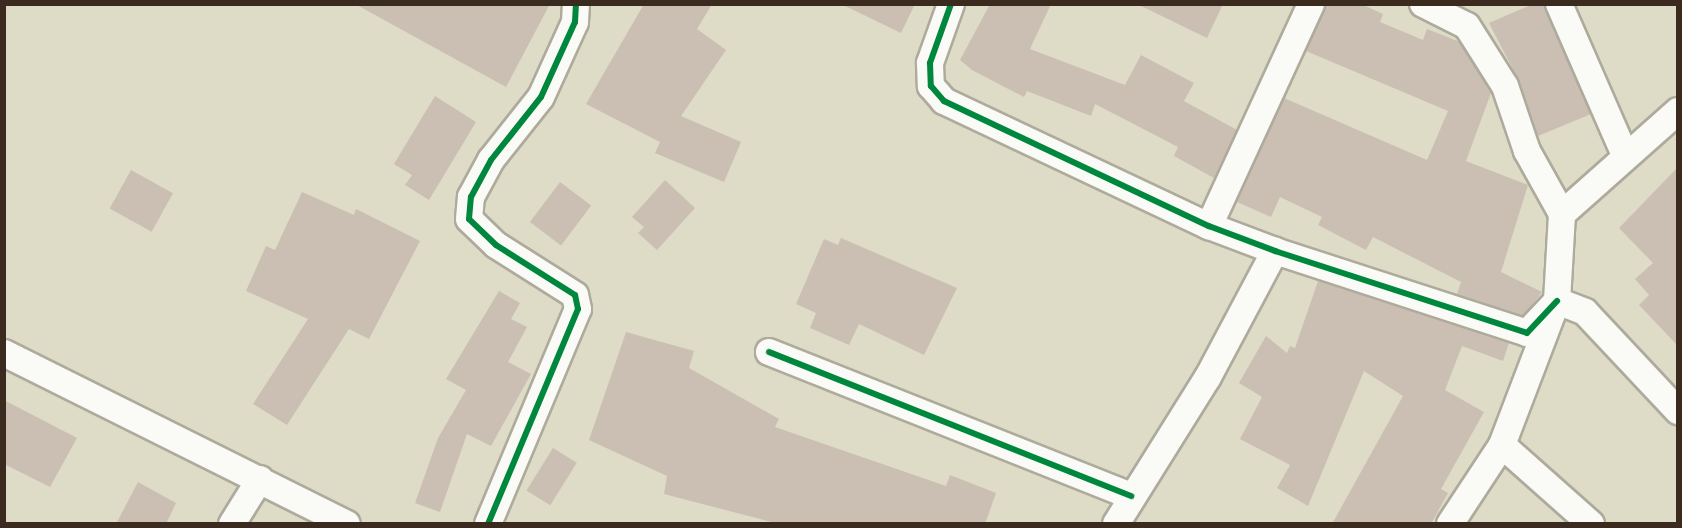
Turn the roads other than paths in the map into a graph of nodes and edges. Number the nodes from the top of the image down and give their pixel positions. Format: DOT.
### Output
graph roads {
  1 [pos="576,4"];
  2 [pos="951,4"];
  3 [pos="1311,4"];
  4 [pos="1423,4"];
  5 [pos="1559,4"];
  6 [pos="1677,111"];
  7 [pos="1625,155"];
  8 [pos="1562,214"];
  9 [pos="1209,226"];
  10 [pos="1275,251"];
  11 [pos="1557,301"];
  12 [pos="769,352"];
  13 [pos="4,353"];
  14 [pos="1677,411"];
  15 [pos="1502,445"];
  16 [pos="260,479"];
  17 [pos="1131,496"];
  18 [pos="1586,521"];
  19 [pos="232,524"];
  20 [pos="347,524"];
  21 [pos="488,524"];
  22 [pos="1116,524"];
  23 [pos="1450,524"];
  1 -- 21 [label="street"];
  2 -- 9 [label="street"];
  3 -- 9 [label="street"];
  4 -- 8 [label="street"];
  5 -- 7 [label="street"];
  6 -- 7 [label="street"];
  7 -- 8 [label="street"];
  8 -- 11 [label="street"];
  9 -- 10 [label="street"];
  10 -- 11 [label="street"];
  10 -- 17 [label="street"];
  11 -- 14 [label="street"];
  11 -- 15 [label="street"];
  12 -- 17 [label="street"];
  13 -- 16 [label="street"];
  15 -- 18 [label="street"];
  15 -- 23 [label="street"];
  16 -- 19 [label="street"];
  16 -- 20 [label="street"];
  17 -- 22 [label="street"];
}
